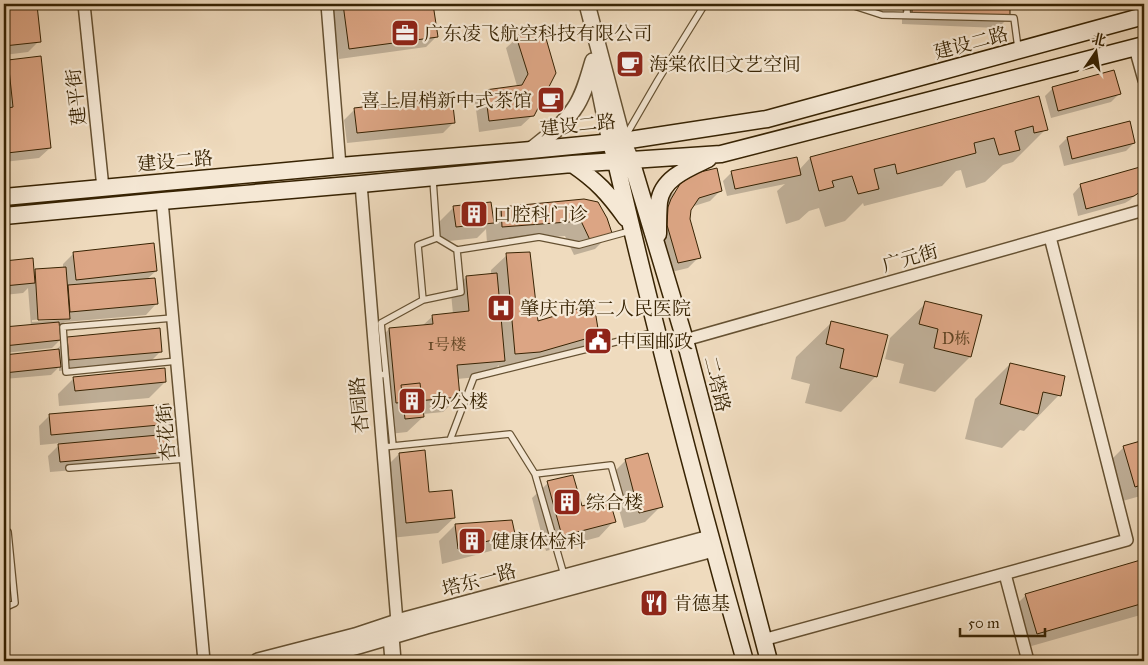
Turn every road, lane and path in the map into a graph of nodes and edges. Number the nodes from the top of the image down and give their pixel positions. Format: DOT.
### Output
graph roads {
  1 [pos="84,4"];
  2 [pos="327,4"];
  3 [pos="578,4"];
  4 [pos="587,4"];
  5 [pos="705,4"];
  6 [pos="848,4"];
  7 [pos="907,4"];
  8 [pos="906,15"];
  9 [pos="1144,16"];
  10 [pos="1140,46"];
  11 [pos="1018,51"];
  12 [pos="593,61"];
  13 [pos="1144,80"];
  14 [pos="767,119"];
  15 [pos="617,141"];
  16 [pos="770,142"];
  17 [pos="531,150"];
  18 [pos="721,154"];
  19 [pos="623,161"];
  20 [pos="572,164"];
  21 [pos="340,166"];
  22 [pos="432,178"];
  23 [pos="362,184"];
  24 [pos="103,188"];
  25 [pos="4,197"];
  26 [pos="162,201"];
  27 [pos="1144,210"];
  28 [pos="4,216"];
  29 [pos="631,227"];
  30 [pos="1050,237"];
  31 [pos="437,238"];
  32 [pos="657,246"];
  33 [pos="457,250"];
  34 [pos="423,300"];
  35 [pos="173,318"];
  36 [pos="658,332"];
  37 [pos="685,340"];
  38 [pos="177,362"];
  39 [pos="381,374"];
  40 [pos="450,440"];
  41 [pos="388,446"];
  42 [pos="186,459"];
  43 [pos="68,468"];
  44 [pos="535,474"];
  45 [pos="621,500"];
  46 [pos="8,532"];
  47 [pos="712,544"];
  48 [pos="1005,574"];
  49 [pos="565,577"];
  50 [pos="4,608"];
  51 [pos="395,631"];
  52 [pos="763,640"];
  53 [pos="204,661"];
  54 [pos="258,661"];
  55 [pos="302,661"];
  56 [pos="394,661"];
  57 [pos="401,661"];
  58 [pos="745,661"];
  59 [pos="769,661"];
  60 [pos="1028,661"];
  1 -- 24 [label="street, 建平街"];
  2 -- 21 [label="street"];
  3 -- 12 [label="street"];
  4 -- 15 [label="street"];
  5 -- 15 [label="lane"];
  6 -- 8 [label="lane"];
  7 -- 8 [label="lane"];
  8 -- 11 [label="lane"];
  9 -- 11 [label="main road, 建设二路"];
  10 -- 13 [label="street"];
  10 -- 16 [label="main road, 建设二路"];
  11 -- 14 [label="main road, 建设二路"];
  12 -- 15 [label="street"];
  12 -- 17 [label="street"];
  14 -- 15 [label="main road, 建设二路"];
  14 -- 16 [label="main road"];
  15 -- 17 [label="main road, 建设二路"];
  15 -- 19 [label="street"];
  16 -- 18 [label="main road, 建设二路"];
  17 -- 21 [label="main road, 建设二路"];
  18 -- 19 [label="main road, 建设二路"];
  18 -- 32 [label="main road"];
  19 -- 20 [label="main road, 建设二路"];
  19 -- 29 [label="main road"];
  19 -- 32 [label="main road, 二塔路"];
  20 -- 22 [label="main road, 建设二路"];
  20 -- 29 [label="main road"];
  21 -- 24 [label="main road, 建设二路"];
  22 -- 23 [label="main road, 建设二路"];
  22 -- 31 [label="lane"];
  23 -- 26 [label="main road, 建设二路"];
  23 -- 39 [label="street, 杏园路"];
  24 -- 25 [label="main road, 建设二路"];
  26 -- 28 [label="main road, 建设二路"];
  26 -- 35 [label="street, 杏花街"];
  27 -- 30 [label="street, 广元街"];
  29 -- 33 [label="lane"];
  29 -- 36 [label="main road"];
  30 -- 37 [label="street, 广元街"];
  30 -- 48 [label="street"];
  31 -- 33 [label="lane"];
  31 -- 34 [label="lane"];
  32 -- 37 [label="main road, 二塔路"];
  33 -- 34 [label="lane"];
  34 -- 39 [label="lane"];
  35 -- 38 [label="street, 杏花街"];
  35 -- 38 [label="lane"];
  36 -- 40 [label="lane"];
  36 -- 47 [label="main road"];
  37 -- 52 [label="main road, 二塔路"];
  38 -- 42 [label="street, 杏花街"];
  39 -- 41 [label="street, 杏园路"];
  40 -- 41 [label="lane"];
  40 -- 44 [label="lane"];
  41 -- 51 [label="street, 杏园路"];
  42 -- 43 [label="lane"];
  42 -- 53 [label="street, 杏花街"];
  44 -- 45 [label="lane"];
  44 -- 49 [label="lane"];
  46 -- 50 [label="lane"];
  47 -- 49 [label="street, 塔东一路"];
  47 -- 51 [label="street, 塔东一路"];
  47 -- 58 [label="main road"];
  48 -- 52 [label="street"];
  48 -- 60 [label="street"];
  49 -- 51 [label="street, 塔东一路"];
  51 -- 54 [label="street, 塔东一路"];
  51 -- 55 [label="street, 塔东一路"];
  51 -- 56 [label="street, 杏园路"];
  51 -- 57 [label="street, 杏园路"];
  52 -- 59 [label="main road, 二塔路"];
}
